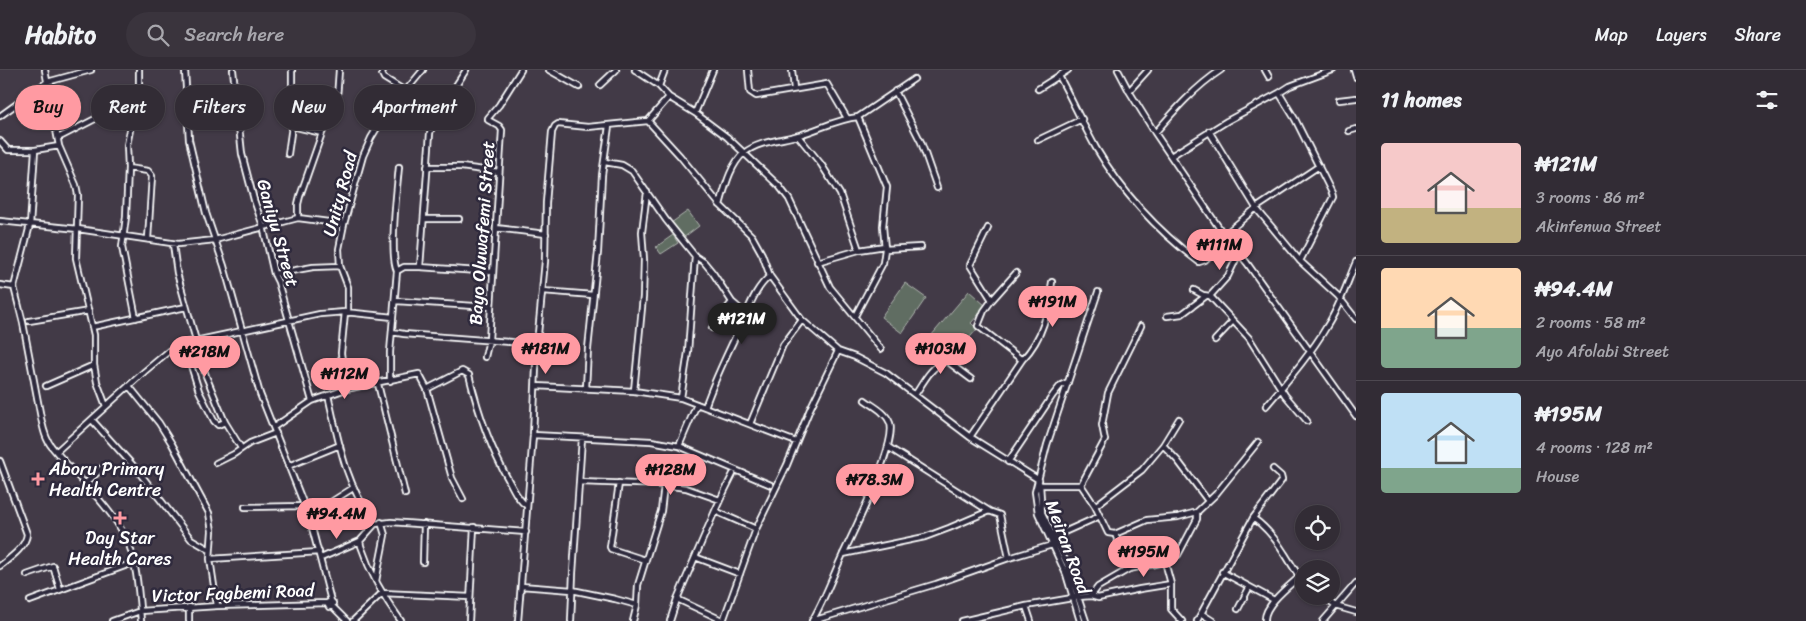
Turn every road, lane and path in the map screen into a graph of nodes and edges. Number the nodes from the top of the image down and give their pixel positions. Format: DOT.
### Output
graph roads {
  1 [pos="45,70"];
  2 [pos="91,70"];
  3 [pos="139,70"];
  4 [pos="185,70"];
  5 [pos="234,70"];
  6 [pos="292,70"];
  7 [pos="339,70"];
  8 [pos="382,70"];
  9 [pos="423,70"];
  10 [pos="466,70"];
  11 [pos="521,70"];
  12 [pos="549,70"];
  13 [pos="616,70"];
  14 [pos="635,70"];
  15 [pos="665,70"];
  16 [pos="713,70"];
  17 [pos="748,70"];
  18 [pos="792,70"];
  19 [pos="1068,70"];
  20 [pos="1118,70"];
  21 [pos="1148,70"];
  22 [pos="1221,70"];
  23 [pos="1265,70"];
  24 [pos="1334,70"];
  25 [pos="1354,70"];
  26 [pos="1059,76"];
  27 [pos="1268,77"];
  28 [pos="1356,77"];
  29 [pos="914,79"];
  30 [pos="47,82"];
  31 [pos="292,85"];
  32 [pos="395,85"];
  33 [pos="410,85"];
  34 [pos="600,85"];
  35 [pos="659,86"];
  36 [pos="579,87"];
  37 [pos="794,89"];
  38 [pos="1038,90"];
  39 [pos="895,91"];
  40 [pos="1129,91"];
  41 [pos="1279,93"];
  42 [pos="669,97"];
  43 [pos="1356,98"];
  44 [pos="1340,100"];
  45 [pos="695,113"];
  46 [pos="0,116"];
  47 [pos="858,117"];
  48 [pos="847,118"];
  49 [pos="1082,119"];
  50 [pos="91,121"];
  51 [pos="648,121"];
  52 [pos="609,126"];
  53 [pos="1356,129"];
  54 [pos="291,130"];
  55 [pos="309,130"];
  56 [pos="376,130"];
  57 [pos="1210,131"];
  58 [pos="1349,131"];
  59 [pos="322,133"];
  60 [pos="1155,133"];
  61 [pos="798,136"];
  62 [pos="58,138"];
  63 [pos="1038,140"];
  64 [pos="0,141"];
  65 [pos="59,146"];
  66 [pos="35,150"];
  67 [pos="288,154"];
  68 [pos="744,154"];
  69 [pos="1171,156"];
  70 [pos="605,162"];
  71 [pos="427,166"];
  72 [pos="1319,166"];
  73 [pos="399,167"];
  74 [pos="128,168"];
  75 [pos="499,172"];
  76 [pos="937,188"];
  77 [pos="647,192"];
  78 [pos="720,205"];
  79 [pos="1256,208"];
  80 [pos="298,218"];
  81 [pos="424,219"];
  82 [pos="460,219"];
  83 [pos="0,221"];
  84 [pos="344,224"];
  85 [pos="30,225"];
  86 [pos="263,226"];
  87 [pos="496,228"];
  88 [pos="988,228"];
  89 [pos="78,229"];
  90 [pos="546,234"];
  91 [pos="1224,235"];
  92 [pos="124,236"];
  93 [pos="148,239"];
  94 [pos="1228,239"];
  95 [pos="216,240"];
  96 [pos="173,244"];
  97 [pos="885,247"];
  98 [pos="921,247"];
  99 [pos="859,250"];
  100 [pos="1239,253"];
  101 [pos="695,256"];
  102 [pos="1300,261"];
  103 [pos="817,262"];
  104 [pos="1356,262"];
  105 [pos="340,266"];
  106 [pos="420,267"];
  107 [pos="397,271"];
  108 [pos="494,272"];
  109 [pos="1016,273"];
  110 [pos="274,274"];
  111 [pos="770,276"];
  112 [pos="1052,282"];
  113 [pos="0,285"];
  114 [pos="14,287"];
  115 [pos="1194,290"];
  116 [pos="543,291"];
  117 [pos="1098,292"];
  118 [pos="594,295"];
  119 [pos="1208,296"];
  120 [pos="992,300"];
  121 [pos="1341,300"];
  122 [pos="396,301"];
  123 [pos="732,302"];
  124 [pos="186,307"];
  125 [pos="490,307"];
  126 [pos="89,311"];
  127 [pos="346,313"];
  128 [pos="746,314"];
  129 [pos="855,316"];
  130 [pos="1167,316"];
  131 [pos="393,317"];
  132 [pos="136,318"];
  133 [pos="1356,319"];
  134 [pos="289,320"];
  135 [pos="802,320"];
  136 [pos="29,321"];
  137 [pos="1233,321"];
  138 [pos="1141,326"];
  139 [pos="92,327"];
  140 [pos="712,328"];
  141 [pos="242,330"];
  142 [pos="392,332"];
  143 [pos="196,340"];
  144 [pos="489,340"];
  145 [pos="1215,340"];
  146 [pos="184,343"];
  147 [pos="537,344"];
  148 [pos="881,349"];
  149 [pos="838,351"];
  150 [pos="1311,351"];
  151 [pos="485,357"];
  152 [pos="1022,360"];
  153 [pos="94,366"];
  154 [pos="972,379"];
  155 [pos="390,381"];
  156 [pos="1068,382"];
  157 [pos="378,384"];
  158 [pos="46,386"];
  159 [pos="129,386"];
  160 [pos="536,386"];
  161 [pos="586,388"];
  162 [pos="1282,388"];
  163 [pos="346,389"];
  164 [pos="427,389"];
  165 [pos="634,391"];
  166 [pos="328,395"];
  167 [pos="915,395"];
  168 [pos="681,398"];
  169 [pos="865,400"];
  170 [pos="312,401"];
  171 [pos="697,404"];
  172 [pos="106,406"];
  173 [pos="1266,406"];
  174 [pos="706,407"];
  175 [pos="1356,416"];
  176 [pos="1179,419"];
  177 [pos="92,420"];
  178 [pos="1307,421"];
  179 [pos="225,422"];
  180 [pos="750,424"];
  181 [pos="274,427"];
  182 [pos="276,434"];
  183 [pos="533,435"];
  184 [pos="970,437"];
  185 [pos="582,438"];
  186 [pos="796,442"];
  187 [pos="1258,442"];
  188 [pos="340,445"];
  189 [pos="1163,445"];
  190 [pos="679,446"];
  191 [pos="888,447"];
  192 [pos="241,448"];
  193 [pos="57,451"];
  194 [pos="0,462"];
  195 [pos="1008,462"];
  196 [pos="216,463"];
  197 [pos="288,466"];
  198 [pos="102,468"];
  199 [pos="1273,469"];
  200 [pos="733,474"];
  201 [pos="580,482"];
  202 [pos="1039,482"];
  203 [pos="85,484"];
  204 [pos="620,484"];
  205 [pos="664,485"];
  206 [pos="771,485"];
  207 [pos="1081,485"];
  208 [pos="353,488"];
  209 [pos="405,494"];
  210 [pos="463,499"];
  211 [pos="720,500"];
  212 [pos="1208,502"];
  213 [pos="304,506"];
  214 [pos="528,506"];
  215 [pos="1095,506"];
  216 [pos="245,507"];
  217 [pos="715,511"];
  218 [pos="989,511"];
  219 [pos="1197,512"];
  220 [pos="309,516"];
  221 [pos="1100,516"];
  222 [pos="1253,518"];
  223 [pos="381,522"];
  224 [pos="375,524"];
  225 [pos="424,524"];
  226 [pos="474,527"];
  227 [pos="756,529"];
  228 [pos="526,532"];
  229 [pos="1115,534"];
  230 [pos="1053,537"];
  231 [pos="360,541"];
  232 [pos="1052,545"];
  233 [pos="210,550"];
  234 [pos="843,554"];
  235 [pos="320,555"];
  236 [pos="695,557"];
  237 [pos="1009,558"];
  238 [pos="210,559"];
  239 [pos="645,560"];
  240 [pos="423,562"];
  241 [pos="1165,562"];
  242 [pos="133,563"];
  243 [pos="0,566"];
  244 [pos="1129,569"];
  245 [pos="1295,571"];
  246 [pos="1222,572"];
  247 [pos="740,574"];
  248 [pos="26,575"];
  249 [pos="376,581"];
  250 [pos="1295,581"];
  251 [pos="1356,583"];
  252 [pos="1171,584"];
  253 [pos="521,586"];
  254 [pos="1249,588"];
  255 [pos="60,589"];
  256 [pos="572,590"];
  257 [pos="382,593"];
  258 [pos="1091,596"];
  259 [pos="470,597"];
  260 [pos="1076,597"];
  261 [pos="677,599"];
  262 [pos="1274,600"];
  263 [pos="30,601"];
  264 [pos="329,602"];
  265 [pos="637,605"];
  266 [pos="217,606"];
  267 [pos="1026,606"];
  268 [pos="1335,606"];
  269 [pos="189,607"];
  270 [pos="1238,609"];
  271 [pos="140,611"];
  272 [pos="1356,612"];
  273 [pos="1202,614"];
  274 [pos="984,619"];
  275 [pos="112,621"];
  276 [pos="141,621"];
  277 [pos="189,621"];
  278 [pos="346,621"];
  279 [pos="352,621"];
  280 [pos="400,621"];
  281 [pos="469,621"];
  282 [pos="518,621"];
  283 [pos="571,621"];
  284 [pos="633,621"];
  285 [pos="670,621"];
  286 [pos="723,621"];
  287 [pos="812,621"];
  288 [pos="962,621"];
  289 [pos="1031,621"];
  290 [pos="1080,621"];
  291 [pos="1086,621"];
  292 [pos="1182,621"];
  293 [pos="1197,621"];
  294 [pos="1213,621"];
  295 [pos="1265,621"];
  296 [pos="1322,621"];
  1 -- 30 [label="street"];
  2 -- 30 [label="street"];
  3 -- 74 [label="street"];
  4 -- 95 [label="street"];
  5 -- 86 [label="street, Ganiyu Street"];
  6 -- 31 [label="street"];
  7 -- 59 [label="street"];
  8 -- 32 [label="street"];
  9 -- 33 [label="street, Unity Road"];
  10 -- 71 [label="street"];
  11 -- 75 [label="street, Bayo Oluwafemi Street"];
  12 -- 36 [label="street"];
  13 -- 34 [label="street"];
  14 -- 35 [label="street"];
  15 -- 35 [label="street"];
  16 -- 45 [label="street"];
  17 -- 37 [label="street"];
  18 -- 37 [label="street"];
  19 -- 26 [label="street"];
  20 -- 40 [label="street"];
  21 -- 40 [label="street"];
  22 -- 60 [label="street"];
  23 -- 27 [label="street"];
  24 -- 41 [label="street"];
  25 -- 28 [label="street"];
  26 -- 38 [label="street"];
  26 -- 49 [label="street"];
  29 -- 39 [label="street"];
  30 -- 46 [label="street"];
  30 -- 62 [label="street"];
  35 -- 42 [label="street"];
  37 -- 48 [label="street"];
  39 -- 47 [label="street"];
  39 -- 76 [label="street"];
  40 -- 60 [label="street"];
  41 -- 57 [label="street"];
  41 -- 72 [label="street"];
  42 -- 45 [label="street"];
  42 -- 51 [label="street"];
  43 -- 44 [label="street"];
  45 -- 68 [label="street"];
  47 -- 48 [label="street"];
  47 -- 97 [label="street"];
  48 -- 61 [label="street"];
  49 -- 63 [label="street"];
  49 -- 94 [label="street"];
  50 -- 62 [label="street"];
  51 -- 52 [label="street"];
  51 -- 78 [label="street"];
  52 -- 70 [label="street"];
  52 -- 90 [label="street"];
  53 -- 58 [label="street"];
  54 -- 67 [label="street"];
  55 -- 59 [label="street"];
  56 -- 84 [label="street, Unity Road"];
  57 -- 69 [label="street"];
  57 -- 79 [label="street"];
  59 -- 80 [label="street"];
  60 -- 69 [label="street"];
  61 -- 68 [label="street"];
  61 -- 99 [label="street"];
  62 -- 65 [label="street"];
  64 -- 66 [label="street"];
  65 -- 66 [label="street"];
  65 -- 89 [label="street"];
  66 -- 85 [label="street"];
  68 -- 78 [label="street"];
  68 -- 103 [label="street"];
  69 -- 91 [label="street"];
  70 -- 77 [label="street"];
  70 -- 118 [label="street"];
  71 -- 75 [label="street"];
  71 -- 81 [label="street"];
  72 -- 79 [label="street"];
  72 -- 102 [label="street"];
  73 -- 107 [label="street"];
  74 -- 92 [label="street"];
  74 -- 93 [label="street"];
  75 -- 87 [label="street, Bayo Oluwafemi Street"];
  77 -- 101 [label="street"];
  77 -- 165 [label="street"];
  78 -- 111 [label="street"];
  79 -- 91 [label="street"];
  79 -- 102 [label="street"];
  80 -- 84 [label="street"];
  80 -- 86 [label="street"];
  81 -- 82 [label="street"];
  81 -- 106 [label="street"];
  83 -- 85 [label="street"];
  84 -- 105 [label="street, Unity Road"];
  85 -- 89 [label="street"];
  85 -- 114 [label="street"];
  86 -- 95 [label="street"];
  86 -- 110 [label="street, Ganiyu Street"];
  87 -- 90 [label="street"];
  87 -- 108 [label="street, Bayo Oluwafemi Street"];
  88 -- 120 [label="street"];
  89 -- 92 [label="street"];
  89 -- 126 [label="street"];
  90 -- 116 [label="street"];
  91 -- 94 [label="street"];
  92 -- 93 [label="street"];
  92 -- 132 [label="street"];
  93 -- 96 [label="street"];
  94 -- 100 [label="street"];
  95 -- 96 [label="street"];
  95 -- 141 [label="street"];
  96 -- 124 [label="street"];
  97 -- 98 [label="street"];
  97 -- 99 [label="street"];
  97 -- 129 [label="street"];
  99 -- 103 [label="street"];
  100 -- 119 [label="street"];
  100 -- 150 [label="street"];
  101 -- 123 [label="street"];
  101 -- 168 [label="street"];
  102 -- 121 [label="street"];
  103 -- 129 [label="street"];
  104 -- 121 [label="street"];
  105 -- 110 [label="street"];
  105 -- 127 [label="street, Unity Road"];
  106 -- 107 [label="street"];
  106 -- 108 [label="street"];
  107 -- 122 [label="street"];
  108 -- 125 [label="street, Bayo Oluwafemi Street"];
  109 -- 120 [label="street"];
  110 -- 134 [label="street, Ganiyu Street"];
  111 -- 128 [label="street"];
  111 -- 135 [label="street"];
  112 -- 152 [label="street"];
  113 -- 114 [label="street"];
  114 -- 193 [label="street"];
  115 -- 119 [label="street"];
  116 -- 118 [label="street"];
  116 -- 147 [label="street"];
  117 -- 156 [label="street"];
  118 -- 161 [label="street"];
  119 -- 130 [label="street"];
  119 -- 137 [label="street"];
  120 -- 152 [label="street"];
  121 -- 133 [label="street"];
  121 -- 150 [label="street"];
  122 -- 125 [label="street"];
  122 -- 131 [label="street"];
  123 -- 128 [label="street"];
  123 -- 140 [label="street"];
  124 -- 132 [label="street"];
  124 -- 143 [label="street"];
  125 -- 144 [label="street, Bayo Oluwafemi Street"];
  126 -- 136 [label="street"];
  126 -- 139 [label="street"];
  127 -- 131 [label="street"];
  127 -- 134 [label="street"];
  127 -- 163 [label="street, Unity Road"];
  128 -- 174 [label="street"];
  129 -- 148 [label="street"];
  131 -- 142 [label="street"];
  132 -- 139 [label="street"];
  134 -- 141 [label="street"];
  134 -- 170 [label="street, Ganiyu Street"];
  135 -- 149 [label="street"];
  135 -- 180 [label="street"];
  137 -- 145 [label="street"];
  137 -- 162 [label="street"];
  138 -- 207 [label="street"];
  139 -- 153 [label="street"];
  141 -- 143 [label="street"];
  141 -- 181 [label="street"];
  142 -- 144 [label="street"];
  142 -- 155 [label="street"];
  143 -- 146 [label="street"];
  143 -- 179 [label="street"];
  144 -- 147 [label="street"];
  144 -- 151 [label="street, Bayo Oluwafemi Street"];
  146 -- 159 [label="street"];
  146 -- 179 [label="street"];
  147 -- 160 [label="street"];
  149 -- 167 [label="street"];
  149 -- 186 [label="street"];
  150 -- 162 [label="street"];
  150 -- 175 [label="street"];
  152 -- 184 [label="street"];
  153 -- 158 [label="street"];
  153 -- 172 [label="street"];
  154 -- 167 [label="street"];
  155 -- 157 [label="street"];
  155 -- 164 [label="street"];
  156 -- 195 [label="street"];
  156 -- 202 [label="street"];
  157 -- 163 [label="street"];
  157 -- 209 [label="street"];
  159 -- 172 [label="street"];
  159 -- 233 [label="street"];
  160 -- 161 [label="street"];
  160 -- 183 [label="street"];
  161 -- 165 [label="street"];
  162 -- 173 [label="street"];
  162 -- 178 [label="street"];
  163 -- 166 [label="street"];
  164 -- 210 [label="street"];
  164 -- 214 [label="street"];
  165 -- 168 [label="street"];
  166 -- 170 [label="street"];
  166 -- 188 [label="street"];
  167 -- 184 [label="street"];
  168 -- 171 [label="street"];
  169 -- 191 [label="street"];
  170 -- 181 [label="street"];
  171 -- 174 [label="street"];
  171 -- 190 [label="street"];
  172 -- 177 [label="street"];
  174 -- 180 [label="street"];
  176 -- 189 [label="street"];
  177 -- 193 [label="street"];
  177 -- 233 [label="street"];
  179 -- 192 [label="street"];
  180 -- 186 [label="street"];
  181 -- 182 [label="street"];
  182 -- 192 [label="street"];
  182 -- 197 [label="street"];
  183 -- 185 [label="street"];
  183 -- 214 [label="street"];
  184 -- 195 [label="street"];
  185 -- 190 [label="street"];
  185 -- 201 [label="street"];
  186 -- 227 [label="street"];
  187 -- 212 [label="street"];
  188 -- 197 [label="street"];
  188 -- 208 [label="street"];
  189 -- 212 [label="street"];
  189 -- 215 [label="street"];
  190 -- 206 [label="street"];
  191 -- 218 [label="street"];
  191 -- 234 [label="street"];
  192 -- 196 [label="street"];
  193 -- 203 [label="street"];
  194 -- 243 [label="street"];
  195 -- 202 [label="street"];
  197 -- 213 [label="street"];
  198 -- 203 [label="street"];
  199 -- 222 [label="street"];
  200 -- 211 [label="street"];
  201 -- 204 [label="street"];
  201 -- 256 [label="street"];
  202 -- 207 [label="street"];
  202 -- 230 [label="street, Meiran Road"];
  202 -- 232 [label="street, Meiran Road"];
  203 -- 242 [label="street"];
  204 -- 205 [label="street"];
  204 -- 239 [label="street"];
  205 -- 211 [label="street"];
  205 -- 239 [label="street"];
  207 -- 215 [label="street"];
  208 -- 220 [label="street"];
  208 -- 224 [label="street"];
  211 -- 217 [label="street"];
  212 -- 219 [label="street"];
  213 -- 216 [label="street"];
  213 -- 220 [label="street"];
  214 -- 228 [label="street"];
  215 -- 221 [label="street"];
  217 -- 227 [label="street"];
  217 -- 236 [label="street"];
  218 -- 234 [label="street"];
  218 -- 237 [label="street"];
  219 -- 229 [label="street"];
  219 -- 241 [label="street"];
  220 -- 235 [label="street"];
  221 -- 229 [label="street"];
  221 -- 230 [label="street"];
  222 -- 245 [label="street"];
  222 -- 246 [label="street"];
  223 -- 224 [label="street"];
  223 -- 225 [label="street"];
  223 -- 249 [label="street"];
  224 -- 231 [label="street"];
  225 -- 226 [label="street"];
  225 -- 240 [label="street"];
  226 -- 228 [label="street"];
  226 -- 259 [label="street"];
  227 -- 247 [label="street"];
  228 -- 253 [label="street"];
  229 -- 244 [label="street"];
  230 -- 260 [label="street, Meiran Road"];
  231 -- 235 [label="street"];
  231 -- 249 [label="street"];
  232 -- 237 [label="street"];
  232 -- 260 [label="street, Meiran Road"];
  233 -- 238 [label="street"];
  234 -- 287 [label="street"];
  235 -- 238 [label="street"];
  235 -- 264 [label="street"];
  236 -- 247 [label="street"];
  236 -- 261 [label="street"];
  237 -- 287 [label="street"];
  238 -- 266 [label="street"];
  239 -- 265 [label="street"];
  241 -- 244 [label="street"];
  241 -- 252 [label="street"];
  242 -- 255 [label="street"];
  242 -- 271 [label="street"];
  244 -- 258 [label="street"];
  246 -- 254 [label="street"];
  246 -- 273 [label="street"];
  247 -- 286 [label="street"];
  248 -- 255 [label="street"];
  249 -- 257 [label="street"];
  250 -- 262 [label="street"];
  251 -- 268 [label="street"];
  252 -- 258 [label="street"];
  252 -- 292 [label="street"];
  253 -- 256 [label="street"];
  253 -- 282 [label="street"];
  254 -- 262 [label="street"];
  254 -- 270 [label="street"];
  255 -- 263 [label="street"];
  256 -- 265 [label="street"];
  256 -- 283 [label="street"];
  257 -- 259 [label="street"];
  257 -- 279 [label="street"];
  257 -- 280 [label="street"];
  258 -- 260 [label="street"];
  259 -- 281 [label="street"];
  260 -- 267 [label="street"];
  260 -- 290 [label="street, Meiran Road"];
  260 -- 291 [label="street, Meiran Road"];
  261 -- 285 [label="street"];
  261 -- 286 [label="street"];
  262 -- 295 [label="street"];
  264 -- 266 [label="street, Victor Fagbemi Road"];
  264 -- 278 [label="street"];
  265 -- 284 [label="street"];
  266 -- 269 [label="street, Victor Fagbemi Road"];
  267 -- 274 [label="street"];
  267 -- 289 [label="street"];
  268 -- 272 [label="street"];
  268 -- 296 [label="street"];
  269 -- 271 [label="street, Victor Fagbemi Road"];
  269 -- 277 [label="street"];
  271 -- 275 [label="street, Victor Fagbemi Road"];
  271 -- 276 [label="street"];
  273 -- 293 [label="street"];
  273 -- 294 [label="street"];
  274 -- 288 [label="street"];
}
